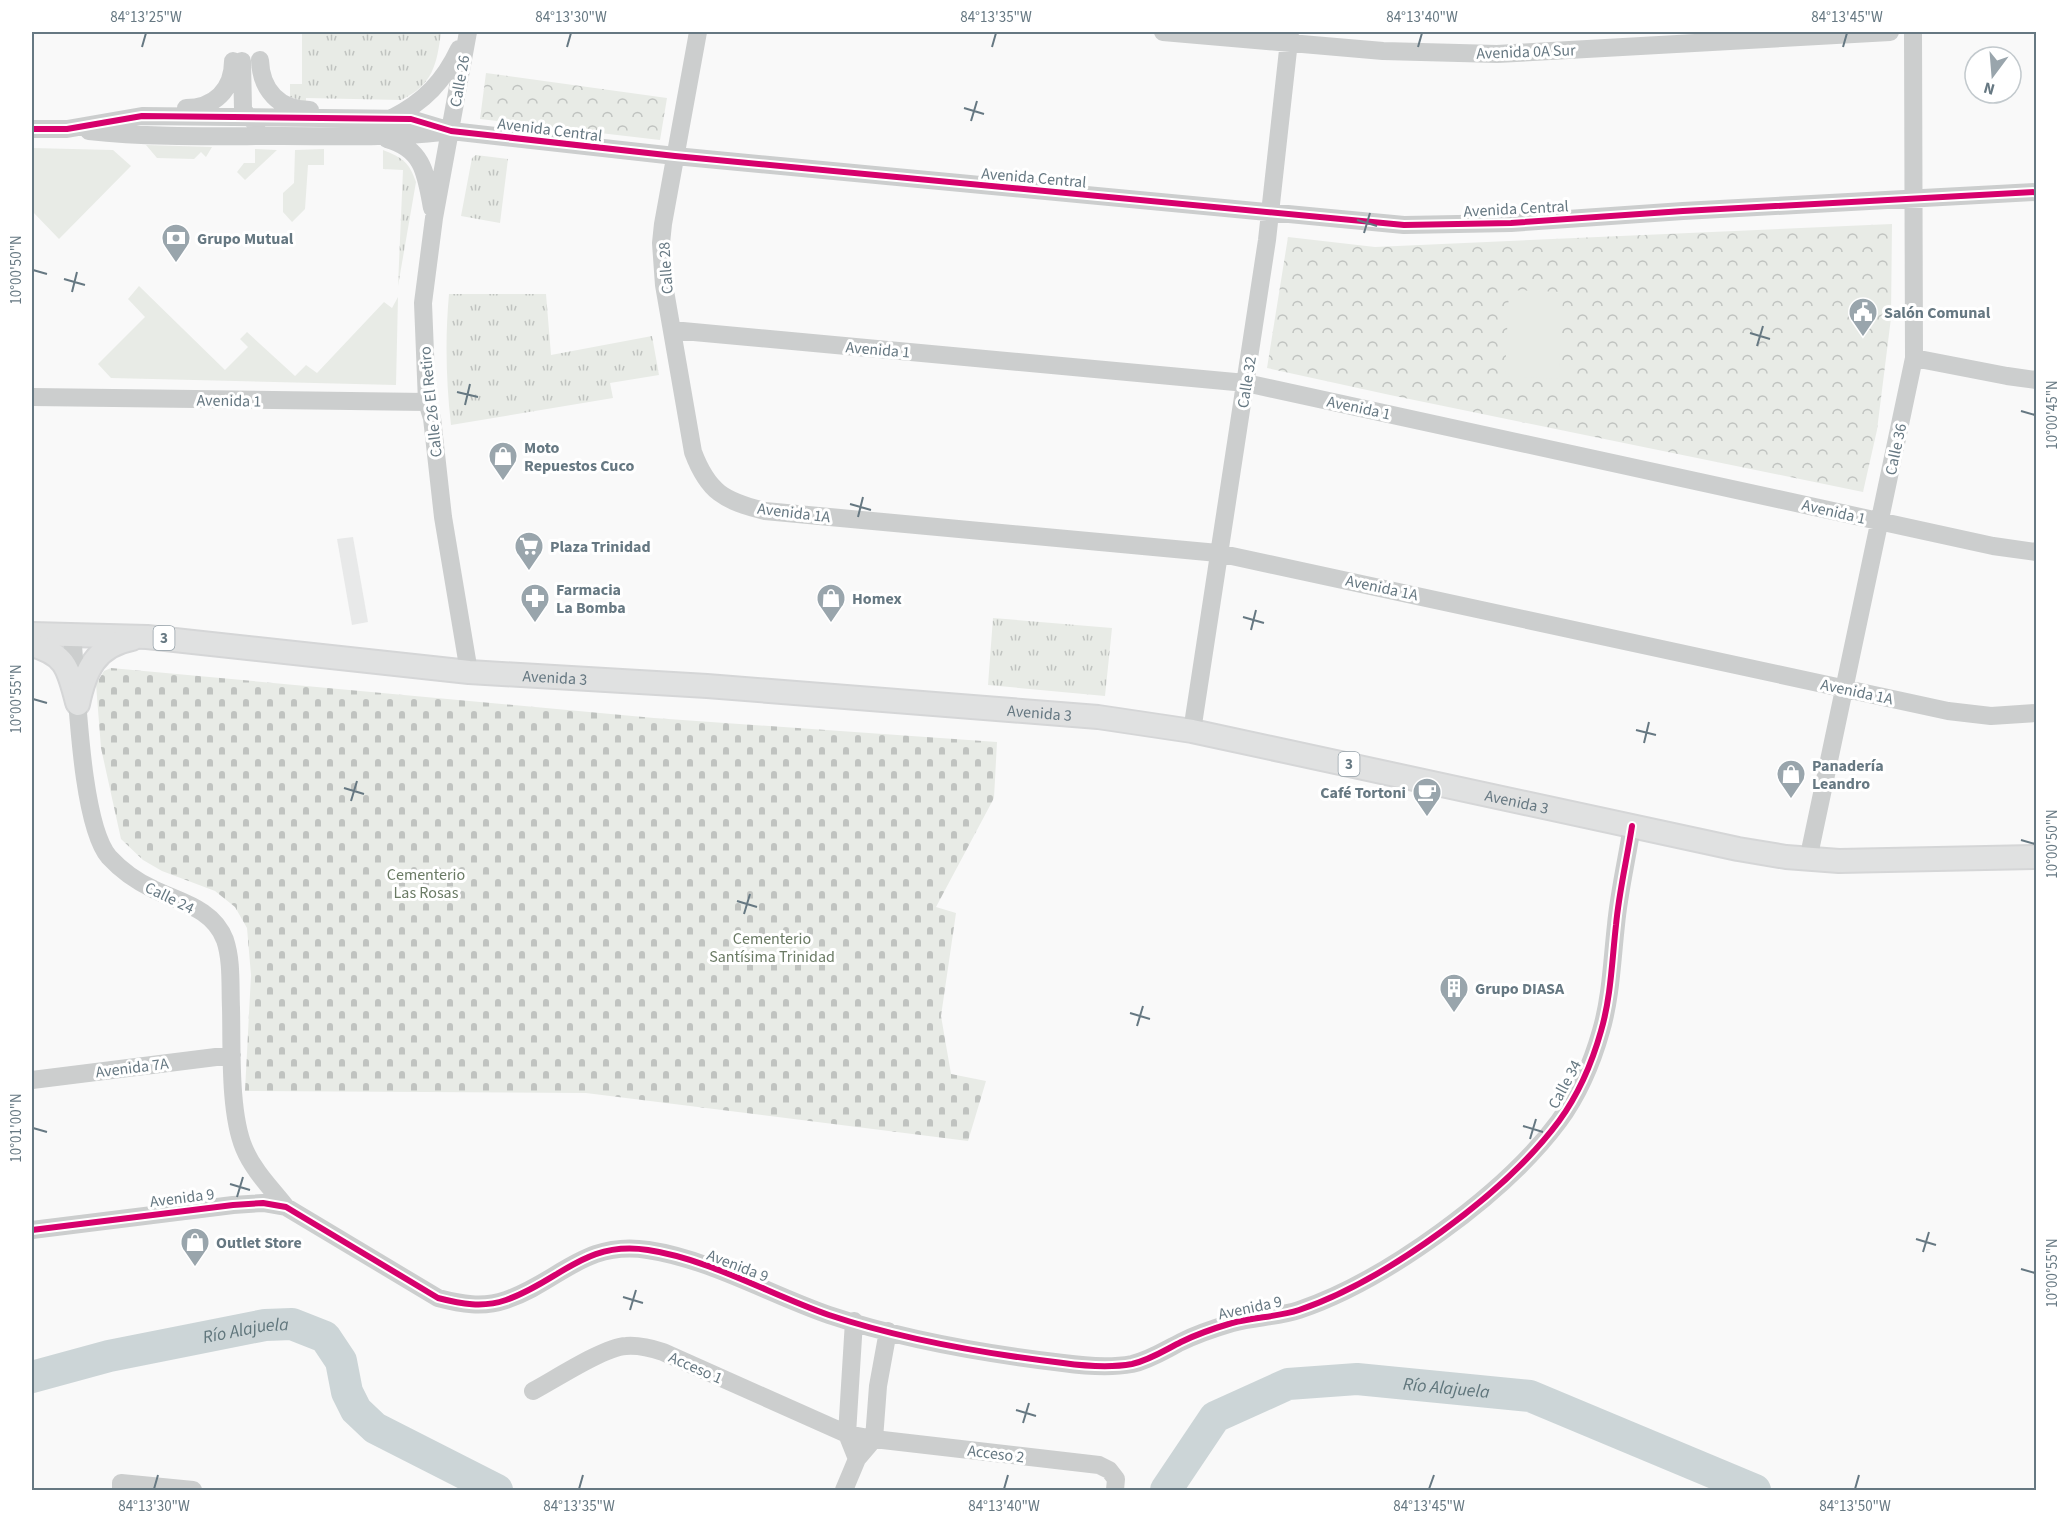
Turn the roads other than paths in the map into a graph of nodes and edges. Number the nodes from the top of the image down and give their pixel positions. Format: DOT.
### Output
graph roads {
  1 [pos="468,32"];
  2 [pos="698,32"];
  3 [pos="1163,32"];
  4 [pos="1890,32"];
  5 [pos="1913,32"];
  6 [pos="1290,37"];
  7 [pos="246,61"];
  8 [pos="455,106"];
  9 [pos="191,117"];
  10 [pos="248,117"];
  11 [pos="391,119"];
  12 [pos="104,123"];
  13 [pos="427,124"];
  14 [pos="364,127"];
  15 [pos="32,129"];
  16 [pos="66,129"];
  17 [pos="451,131"];
  18 [pos="125,135"];
  19 [pos="180,136"];
  20 [pos="675,156"];
  21 [pos="2037,192"];
  22 [pos="1915,199"];
  23 [pos="1271,213"];
  24 [pos="434,218"];
  25 [pos="672,330"];
  26 [pos="1914,358"];
  27 [pos="2037,380"];
  28 [pos="1245,383"];
  29 [pos="32,397"];
  30 [pos="427,402"];
  31 [pos="722,496"];
  32 [pos="1880,521"];
  33 [pos="2037,552"];
  34 [pos="1218,553"];
  35 [pos="32,634"];
  36 [pos="72,634"];
  37 [pos="147,637"];
  38 [pos="32,645"];
  39 [pos="469,672"];
  40 [pos="1844,688"];
  41 [pos="78,704"];
  42 [pos="2037,713"];
  43 [pos="1192,731"];
  44 [pos="1632,826"];
  45 [pos="2037,857"];
  46 [pos="1808,860"];
  47 [pos="232,1054"];
  48 [pos="32,1080"];
  49 [pos="253,1166"];
  50 [pos="233,1204"];
  51 [pos="286,1207"];
  52 [pos="32,1230"];
  53 [pos="1314,1304"];
  54 [pos="854,1321"];
  55 [pos="888,1330"];
  56 [pos="533,1391"];
  57 [pos="860,1436"];
  58 [pos="121,1487"];
  59 [pos="193,1491"];
  60 [pos="844,1491"];
  61 [pos="1115,1491"];
  1 -- 8 [label="street, Calle 26"];
  1 -- 11 [label="street"];
  2 -- 20 [label="street, Calle 28"];
  3 -- 6 [label="street, Avenida 0A Sur"];
  4 -- 6 [label="street, Avenida 0A Sur"];
  5 -- 22 [label="street, Calle 36"];
  6 -- 23 [label="street, Calle 32"];
  7 -- 10 [label="street"];
  7 -- 12 [label="street"];
  7 -- 14 [label="street"];
  8 -- 13 [label="street"];
  8 -- 17 [label="street, Calle 26"];
  9 -- 10 [label="street, Avenida Central"];
  9 -- 12 [label="street, Avenida Central"];
  9 -- 18 [label="street"];
  10 -- 13 [label="street"];
  10 -- 14 [label="street, Avenida Central"];
  10 -- 19 [label="street"];
  11 -- 13 [label="street, Avenida Central"];
  11 -- 14 [label="street, Avenida Central"];
  12 -- 16 [label="street, Avenida Central"];
  13 -- 17 [label="street, Avenida Central"];
  14 -- 17 [label="street, Avenida Central"];
  14 -- 19 [label="street, Avenida Central"];
  14 -- 24 [label="street"];
  15 -- 16 [label="street, Avenida Central"];
  16 -- 18 [label="street, Avenida Central"];
  17 -- 20 [label="street, Avenida Central"];
  17 -- 24 [label="street, Calle 26 El Retiro"];
  18 -- 19 [label="street, Avenida Central"];
  20 -- 23 [label="street, Avenida Central"];
  20 -- 25 [label="street, Calle 28"];
  21 -- 22 [label="street, Avenida Central"];
  22 -- 23 [label="street, Avenida Central"];
  22 -- 26 [label="street, Calle 36"];
  23 -- 28 [label="street, Calle 32"];
  24 -- 30 [label="street, Calle 26 El Retiro"];
  25 -- 28 [label="street, Avenida 1"];
  25 -- 31 [label="street, Calle 28"];
  26 -- 27 [label="street"];
  26 -- 32 [label="street, Calle 36"];
  28 -- 32 [label="street, Avenida 1"];
  28 -- 34 [label="street, Calle 32"];
  29 -- 30 [label="street, Avenida 1"];
  30 -- 39 [label="street, Calle 26 El Retiro"];
  31 -- 34 [label="street, Avenida 1A"];
  32 -- 33 [label="street, Avenida 1"];
  32 -- 40 [label="street, Calle 36"];
  34 -- 40 [label="street, Avenida 1A"];
  34 -- 43 [label="street, Calle 32"];
  35 -- 36 [label="main road, Avenida 3 / 3"];
  36 -- 37 [label="main road, Avenida 3 / 3"];
  36 -- 41 [label="street, Calle 24"];
  37 -- 39 [label="main road, Avenida 3 / 3"];
  37 -- 41 [label="main road"];
  38 -- 41 [label="main road"];
  39 -- 43 [label="main road, Avenida 3 / 3"];
  40 -- 42 [label="street, Avenida 1A"];
  40 -- 46 [label="street, Calle 36"];
  41 -- 47 [label="street, Calle 24"];
  43 -- 44 [label="main road, Avenida 3 / 3"];
  44 -- 46 [label="main road, Avenida 3 / 3"];
  44 -- 53 [label="street, Calle 34"];
  45 -- 46 [label="main road, Avenida 3 / 3"];
  47 -- 48 [label="street, Avenida 7A"];
  47 -- 49 [label="street, Calle 24"];
  49 -- 50 [label="street"];
  49 -- 51 [label="street, Calle 24"];
  50 -- 51 [label="street, Avenida 9"];
  50 -- 52 [label="street, Avenida 9"];
  51 -- 54 [label="street, Avenida 9"];
  53 -- 55 [label="street, Avenida 9"];
  54 -- 55 [label="street, Avenida 9"];
  54 -- 57 [label="street"];
  55 -- 57 [label="street"];
  56 -- 57 [label="street, Acceso 1"];
  57 -- 60 [label="street"];
  57 -- 61 [label="street, Acceso 2"];
  58 -- 59 [label="street"];
}
